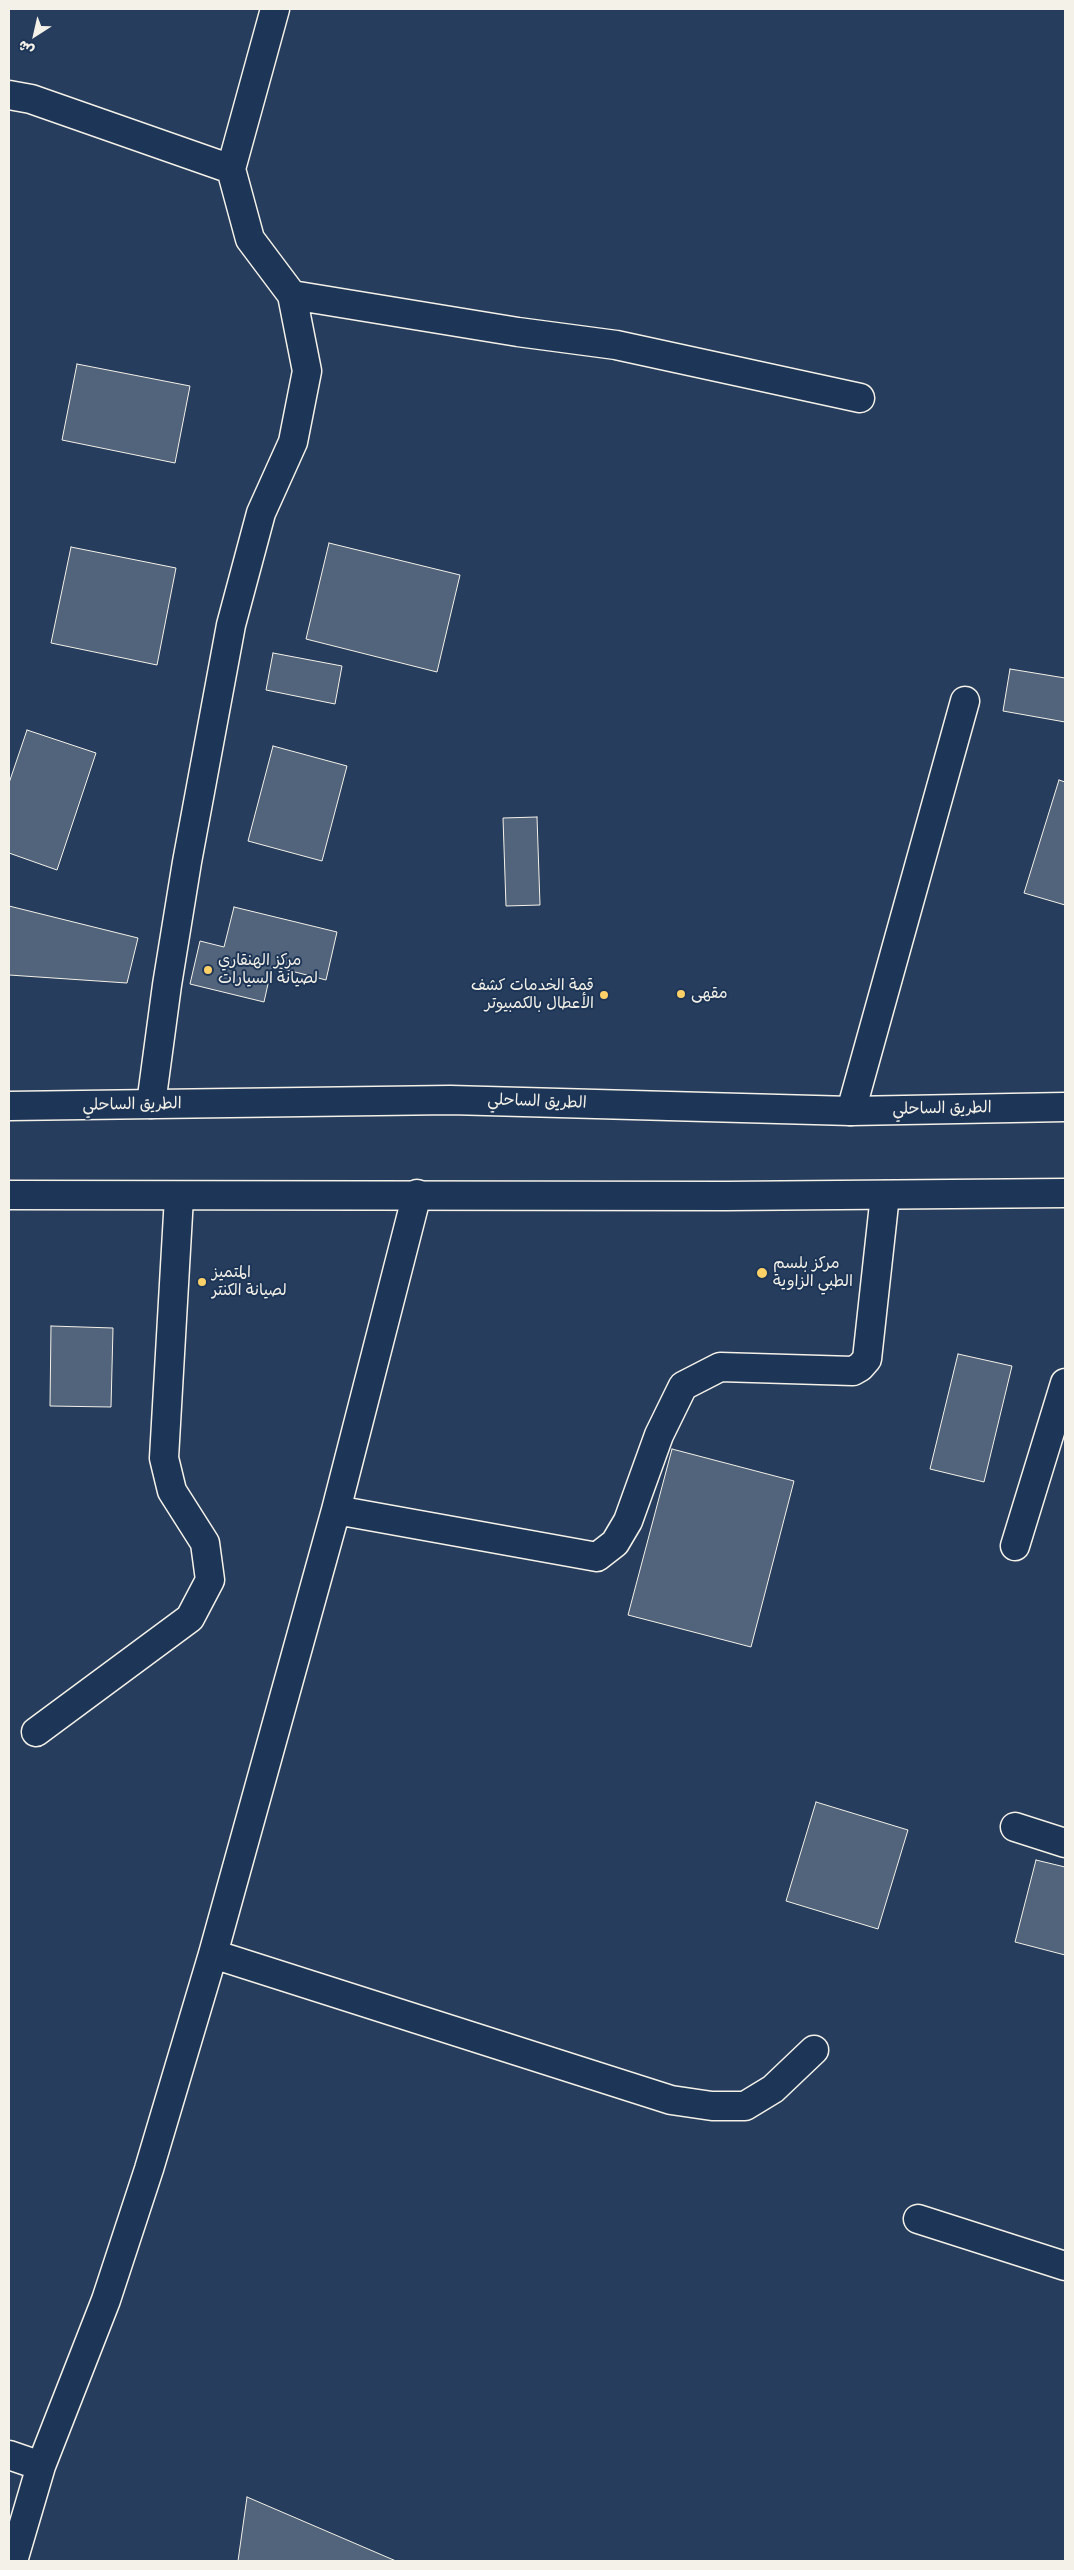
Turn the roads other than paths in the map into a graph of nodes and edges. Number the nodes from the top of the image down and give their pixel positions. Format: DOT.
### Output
graph roads {
  1 [pos="275,9"];
  2 [pos="9,95"];
  3 [pos="231,169"];
  4 [pos="292,295"];
  5 [pos="860,398"];
  6 [pos="966,701"];
  7 [pos="151,1104"];
  8 [pos="9,1106"];
  9 [pos="1065,1107"];
  10 [pos="851,1111"];
  11 [pos="1065,1193"];
  12 [pos="417,1194"];
  13 [pos="9,1195"];
  14 [pos="885,1195"];
  15 [pos="180,1197"];
  16 [pos="1065,1383"];
  17 [pos="336,1510"];
  18 [pos="1015,1546"];
  19 [pos="36,1732"];
  20 [pos="1014,1827"];
  21 [pos="1065,1842"];
  22 [pos="214,1954"];
  23 [pos="814,2050"];
  24 [pos="918,2219"];
  25 [pos="1065,2266"];
  26 [pos="9,2456"];
  27 [pos="41,2466"];
  28 [pos="13,2561"];
  1 -- 3 [label="main road"];
  2 -- 3 [label="main road"];
  3 -- 4 [label="main road"];
  4 -- 5 [label="main road"];
  4 -- 7 [label="main road"];
  6 -- 10 [label="main road"];
  7 -- 8 [label="main road, الطريق الساحلي"];
  7 -- 10 [label="main road, الطريق الساحلي"];
  9 -- 10 [label="main road, الطريق الساحلي"];
  11 -- 14 [label="main road"];
  12 -- 14 [label="main road"];
  12 -- 15 [label="main road"];
  12 -- 17 [label="main road"];
  13 -- 15 [label="main road"];
  14 -- 17 [label="main road"];
  15 -- 19 [label="main road"];
  16 -- 18 [label="main road"];
  17 -- 22 [label="main road"];
  20 -- 21 [label="main road"];
  22 -- 23 [label="main road"];
  22 -- 27 [label="main road"];
  24 -- 25 [label="main road"];
  26 -- 27 [label="main road"];
  27 -- 28 [label="main road"];
}
